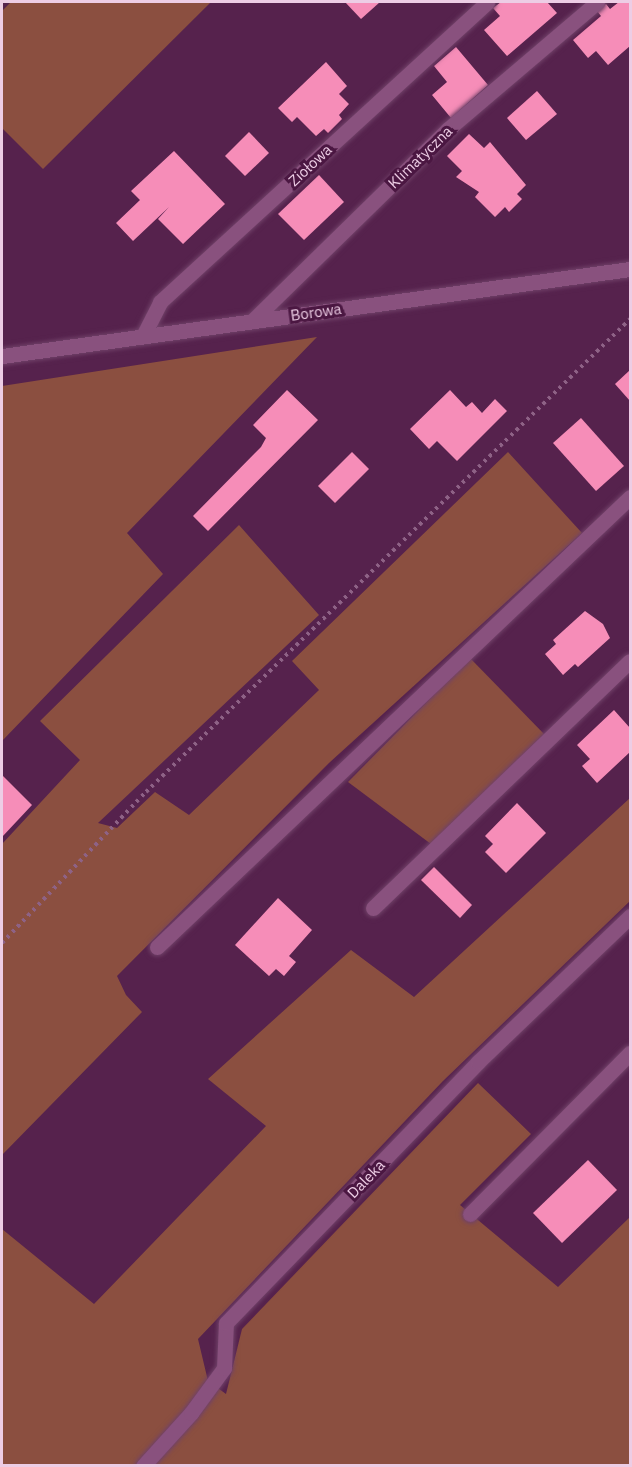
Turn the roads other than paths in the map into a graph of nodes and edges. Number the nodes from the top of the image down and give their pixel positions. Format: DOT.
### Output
graph roads {
  1 [pos="487,2"];
  2 [pos="597,2"];
  3 [pos="630,269"];
  4 [pos="252,321"];
  5 [pos="144,336"];
  6 [pos="2,356"];
  7 [pos="630,497"];
  8 [pos="630,662"];
  9 [pos="373,908"];
  10 [pos="630,916"];
  11 [pos="157,947"];
  12 [pos="630,1053"];
  13 [pos="470,1214"];
  14 [pos="143,1466"];
  1 -- 5 [label="street, Ziołowa"];
  2 -- 4 [label="street, Klimatyczna"];
  3 -- 4 [label="street, Borowa"];
  4 -- 5 [label="street, Borowa"];
  5 -- 6 [label="street, Borowa"];
  7 -- 11 [label="street"];
  8 -- 9 [label="street"];
  10 -- 14 [label="street, Daleka"];
  12 -- 13 [label="street"];
}
